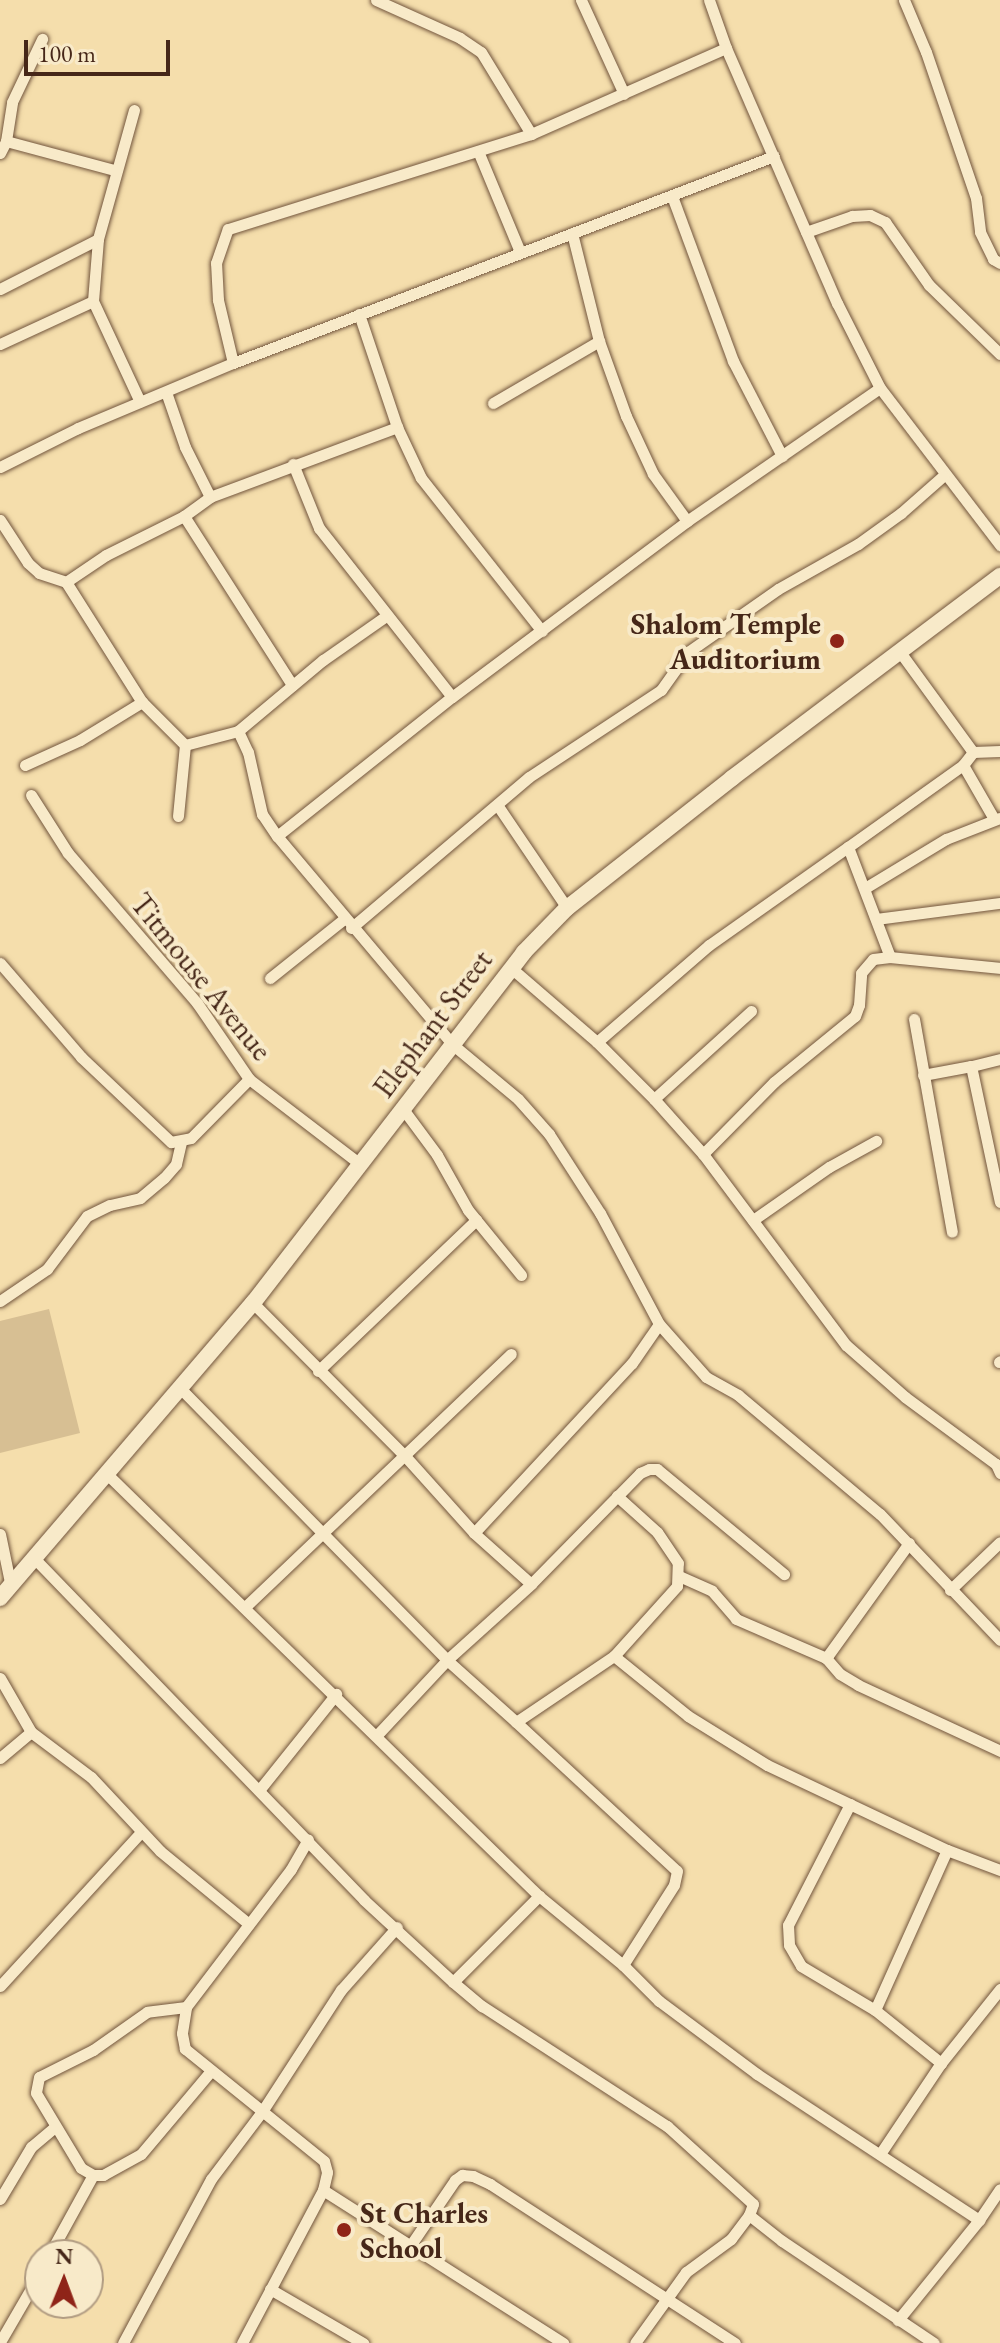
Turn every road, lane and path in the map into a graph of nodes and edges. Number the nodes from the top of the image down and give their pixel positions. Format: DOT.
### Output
graph roads {
  1 [pos="376,0"];
  2 [pos="581,0"];
  3 [pos="709,0"];
  4 [pos="904,0"];
  5 [pos="42,39"];
  6 [pos="726,48"];
  7 [pos="624,94"];
  8 [pos="134,110"];
  9 [pos="531,134"];
  10 [pos="6,141"];
  11 [pos="478,151"];
  12 [pos="0,153"];
  13 [pos="774,156"];
  14 [pos="114,170"];
  15 [pos="672,196"];
  16 [pos="806,232"];
  17 [pos="572,233"];
  18 [pos="98,239"];
  19 [pos="520,252"];
  20 [pos="1000,263"];
  21 [pos="0,289"];
  22 [pos="93,301"];
  23 [pos="359,314"];
  24 [pos="599,341"];
  25 [pos="0,344"];
  26 [pos="1000,354"];
  27 [pos="233,363"];
  28 [pos="880,388"];
  29 [pos="166,392"];
  30 [pos="140,402"];
  31 [pos="493,403"];
  32 [pos="397,427"];
  33 [pos="782,456"];
  34 [pos="293,464"];
  35 [pos="0,467"];
  36 [pos="943,476"];
  37 [pos="210,497"];
  38 [pos="184,516"];
  39 [pos="0,520"];
  40 [pos="687,521"];
  41 [pos="1000,545"];
  42 [pos="1000,576"];
  43 [pos="66,582"];
  44 [pos="386,616"];
  45 [pos="542,631"];
  46 [pos="900,652"];
  47 [pos="292,685"];
  48 [pos="452,697"];
  49 [pos="142,702"];
  50 [pos="238,731"];
  51 [pos="185,745"];
  52 [pos="1000,751"];
  53 [pos="973,752"];
  54 [pos="25,765"];
  55 [pos="963,765"];
  56 [pos="31,795"];
  57 [pos="498,806"];
  58 [pos="178,816"];
  59 [pos="997,818"];
  60 [pos="277,836"];
  61 [pos="848,847"];
  62 [pos="865,888"];
  63 [pos="1000,903"];
  64 [pos="567,908"];
  65 [pos="876,919"];
  66 [pos="348,923"];
  67 [pos="890,957"];
  68 [pos="510,967"];
  69 [pos="1000,968"];
  70 [pos="2,971"];
  71 [pos="270,978"];
  72 [pos="751,1011"];
  73 [pos="914,1019"];
  74 [pos="597,1042"];
  75 [pos="452,1044"];
  76 [pos="1000,1059"];
  77 [pos="971,1066"];
  78 [pos="923,1075"];
  79 [pos="249,1079"];
  80 [pos="654,1099"];
  81 [pos="403,1109"];
  82 [pos="876,1141"];
  83 [pos="181,1142"];
  84 [pos="703,1154"];
  85 [pos="360,1164"];
  86 [pos="1000,1202"];
  87 [pos="476,1220"];
  88 [pos="753,1220"];
  89 [pos="952,1232"];
  90 [pos="521,1275"];
  91 [pos="0,1301"];
  92 [pos="253,1303"];
  93 [pos="659,1324"];
  94 [pos="511,1354"];
  95 [pos="318,1371"];
  96 [pos="181,1389"];
  97 [pos="405,1456"];
  98 [pos="1000,1473"];
  99 [pos="108,1475"];
  100 [pos="617,1496"];
  101 [pos="324,1531"];
  102 [pos="474,1533"];
  103 [pos="0,1534"];
  104 [pos="1000,1542"];
  105 [pos="909,1543"];
  106 [pos="995,1551"];
  107 [pos="35,1559"];
  108 [pos="3,1560"];
  109 [pos="784,1574"];
  110 [pos="679,1576"];
  111 [pos="531,1584"];
  112 [pos="950,1590"];
  113 [pos="6,1593"];
  114 [pos="245,1607"];
  115 [pos="1000,1640"];
  116 [pos="614,1656"];
  117 [pos="826,1658"];
  118 [pos="447,1660"];
  119 [pos="0,1678"];
  120 [pos="336,1694"];
  121 [pos="516,1722"];
  122 [pos="31,1732"];
  123 [pos="377,1735"];
  124 [pos="1000,1751"];
  125 [pos="0,1758"];
  126 [pos="260,1789"];
  127 [pos="850,1804"];
  128 [pos="141,1832"];
  129 [pos="308,1840"];
  130 [pos="947,1850"];
  131 [pos="1000,1870"];
  132 [pos="539,1896"];
  133 [pos="249,1924"];
  134 [pos="397,1927"];
  135 [pos="623,1965"];
  136 [pos="453,1982"];
  137 [pos="0,1986"];
  138 [pos="1000,1989"];
  139 [pos="186,2007"];
  140 [pos="875,2010"];
  141 [pos="941,2063"];
  142 [pos="210,2072"];
  143 [pos="261,2113"];
  144 [pos="55,2127"];
  145 [pos="880,2154"];
  146 [pos="93,2175"];
  147 [pos="1000,2189"];
  148 [pos="323,2190"];
  149 [pos="0,2199"];
  150 [pos="749,2215"];
  151 [pos="979,2220"];
  152 [pos="58,2239"];
  153 [pos="410,2246"];
  154 [pos="270,2289"];
  155 [pos="667,2296"];
  156 [pos="24,2301"];
  157 [pos="898,2320"];
  158 [pos="0,2342"];
  159 [pos="123,2343"];
  160 [pos="242,2343"];
  161 [pos="363,2343"];
  162 [pos="563,2343"];
  163 [pos="635,2343"];
  164 [pos="735,2343"];
  165 [pos="934,2343"];
  1 -- 9 [label="street"];
  2 -- 7 [label="street"];
  3 -- 6 [label="street"];
  4 -- 20 [label="street"];
  5 -- 10 [label="street"];
  6 -- 7 [label="street"];
  6 -- 13 [label="street"];
  7 -- 9 [label="street"];
  8 -- 14 [label="street"];
  9 -- 11 [label="street"];
  10 -- 12 [label="street"];
  10 -- 14 [label="street"];
  11 -- 19 [label="street"];
  11 -- 27 [label="street"];
  13 -- 15 [label="street"];
  13 -- 16 [label="street"];
  14 -- 18 [label="street"];
  15 -- 17 [label="street"];
  15 -- 33 [label="street"];
  16 -- 26 [label="street"];
  16 -- 28 [label="street"];
  17 -- 19 [label="street"];
  17 -- 24 [label="street"];
  18 -- 21 [label="street"];
  18 -- 22 [label="street"];
  19 -- 23 [label="street"];
  22 -- 25 [label="street"];
  22 -- 30 [label="street"];
  23 -- 27 [label="street"];
  23 -- 32 [label="street"];
  24 -- 31 [label="street"];
  24 -- 40 [label="street"];
  27 -- 29 [label="street"];
  28 -- 33 [label="street"];
  28 -- 36 [label="street"];
  29 -- 30 [label="street"];
  29 -- 37 [label="street"];
  30 -- 35 [label="street"];
  32 -- 34 [label="street"];
  32 -- 45 [label="street"];
  33 -- 40 [label="street"];
  34 -- 37 [label="street"];
  34 -- 44 [label="street"];
  36 -- 41 [label="street"];
  36 -- 57 [label="street"];
  37 -- 38 [label="street"];
  38 -- 43 [label="street"];
  38 -- 47 [label="street"];
  39 -- 43 [label="street"];
  40 -- 45 [label="street"];
  42 -- 46 [label="main road, Elephant Street"];
  43 -- 49 [label="street"];
  44 -- 47 [label="street"];
  44 -- 48 [label="street"];
  45 -- 48 [label="street"];
  46 -- 53 [label="street"];
  46 -- 64 [label="main road, Elephant Street"];
  47 -- 50 [label="street"];
  48 -- 60 [label="street"];
  49 -- 51 [label="street"];
  49 -- 54 [label="street"];
  50 -- 51 [label="street"];
  50 -- 60 [label="street"];
  51 -- 58 [label="street"];
  52 -- 53 [label="street"];
  53 -- 55 [label="street"];
  55 -- 59 [label="street"];
  55 -- 61 [label="street"];
  56 -- 79 [label="street, Titmouse Avenue"];
  57 -- 64 [label="street"];
  57 -- 66 [label="street"];
  59 -- 62 [label="street"];
  60 -- 66 [label="street"];
  61 -- 62 [label="street"];
  61 -- 74 [label="street"];
  62 -- 65 [label="street"];
  63 -- 65 [label="street"];
  64 -- 68 [label="main road, Elephant Street"];
  65 -- 67 [label="street"];
  66 -- 71 [label="street"];
  66 -- 75 [label="street"];
  67 -- 69 [label="street"];
  67 -- 84 [label="street"];
  68 -- 74 [label="street"];
  68 -- 75 [label="main road, Elephant Street"];
  70 -- 83 [label="street"];
  72 -- 80 [label="street"];
  73 -- 78 [label="street"];
  74 -- 80 [label="street"];
  75 -- 81 [label="main road, Elephant Street"];
  75 -- 93 [label="street"];
  76 -- 77 [label="street"];
  77 -- 78 [label="street"];
  77 -- 86 [label="street"];
  78 -- 89 [label="street"];
  79 -- 83 [label="street"];
  79 -- 85 [label="street, Titmouse Avenue"];
  80 -- 84 [label="street"];
  81 -- 85 [label="main road, Elephant Street"];
  81 -- 87 [label="street"];
  82 -- 88 [label="street"];
  83 -- 91 [label="street"];
  84 -- 88 [label="street"];
  85 -- 92 [label="main road, Elephant Street"];
  87 -- 90 [label="street"];
  87 -- 95 [label="street"];
  88 -- 98 [label="street"];
  92 -- 95 [label="street"];
  92 -- 96 [label="main road, Elephant Street"];
  93 -- 102 [label="street"];
  93 -- 105 [label="street"];
  94 -- 97 [label="street"];
  95 -- 97 [label="street"];
  96 -- 99 [label="main road, Elephant Street"];
  96 -- 101 [label="street"];
  97 -- 101 [label="street"];
  97 -- 102 [label="street"];
  99 -- 107 [label="main road, Elephant Street"];
  99 -- 114 [label="street"];
  100 -- 109 [label="street"];
  100 -- 110 [label="street"];
  100 -- 111 [label="street"];
  101 -- 114 [label="street"];
  101 -- 118 [label="street"];
  102 -- 111 [label="street"];
  103 -- 108 [label="street"];
  104 -- 106 [label="street"];
  105 -- 112 [label="street"];
  105 -- 117 [label="street"];
  106 -- 112 [label="street"];
  107 -- 113 [label="main road, Elephant Street"];
  107 -- 126 [label="street"];
  108 -- 113 [label="street"];
  110 -- 116 [label="street"];
  110 -- 117 [label="street"];
  111 -- 118 [label="street"];
  112 -- 115 [label="street"];
  114 -- 120 [label="street"];
  116 -- 121 [label="street"];
  116 -- 127 [label="street"];
  117 -- 124 [label="street"];
  118 -- 121 [label="street"];
  118 -- 123 [label="street"];
  119 -- 122 [label="street"];
  120 -- 123 [label="street"];
  120 -- 126 [label="street"];
  121 -- 135 [label="street"];
  122 -- 125 [label="street"];
  122 -- 128 [label="street"];
  123 -- 132 [label="street"];
  126 -- 129 [label="street"];
  127 -- 130 [label="street"];
  127 -- 140 [label="street"];
  128 -- 133 [label="street"];
  128 -- 137 [label="street"];
  129 -- 133 [label="street"];
  129 -- 134 [label="street"];
  130 -- 131 [label="street"];
  130 -- 140 [label="street"];
  132 -- 135 [label="street"];
  132 -- 136 [label="street"];
  133 -- 139 [label="street"];
  134 -- 136 [label="street"];
  134 -- 143 [label="street"];
  135 -- 145 [label="street"];
  136 -- 150 [label="street"];
  138 -- 141 [label="street"];
  139 -- 142 [label="street"];
  139 -- 144 [label="street"];
  140 -- 141 [label="street"];
  141 -- 145 [label="street"];
  142 -- 143 [label="street"];
  142 -- 146 [label="street"];
  143 -- 148 [label="street"];
  143 -- 159 [label="street"];
  144 -- 146 [label="street"];
  144 -- 149 [label="street"];
  145 -- 151 [label="street"];
  146 -- 152 [label="street"];
  147 -- 151 [label="street"];
  148 -- 153 [label="street"];
  148 -- 154 [label="street"];
  150 -- 155 [label="street"];
  150 -- 157 [label="street"];
  151 -- 157 [label="street"];
  153 -- 155 [label="street"];
  153 -- 162 [label="street"];
  154 -- 160 [label="street"];
  154 -- 161 [label="street"];
  155 -- 163 [label="street"];
  155 -- 164 [label="street"];
  156 -- 158 [label="street"];
  157 -- 165 [label="street"];
}
